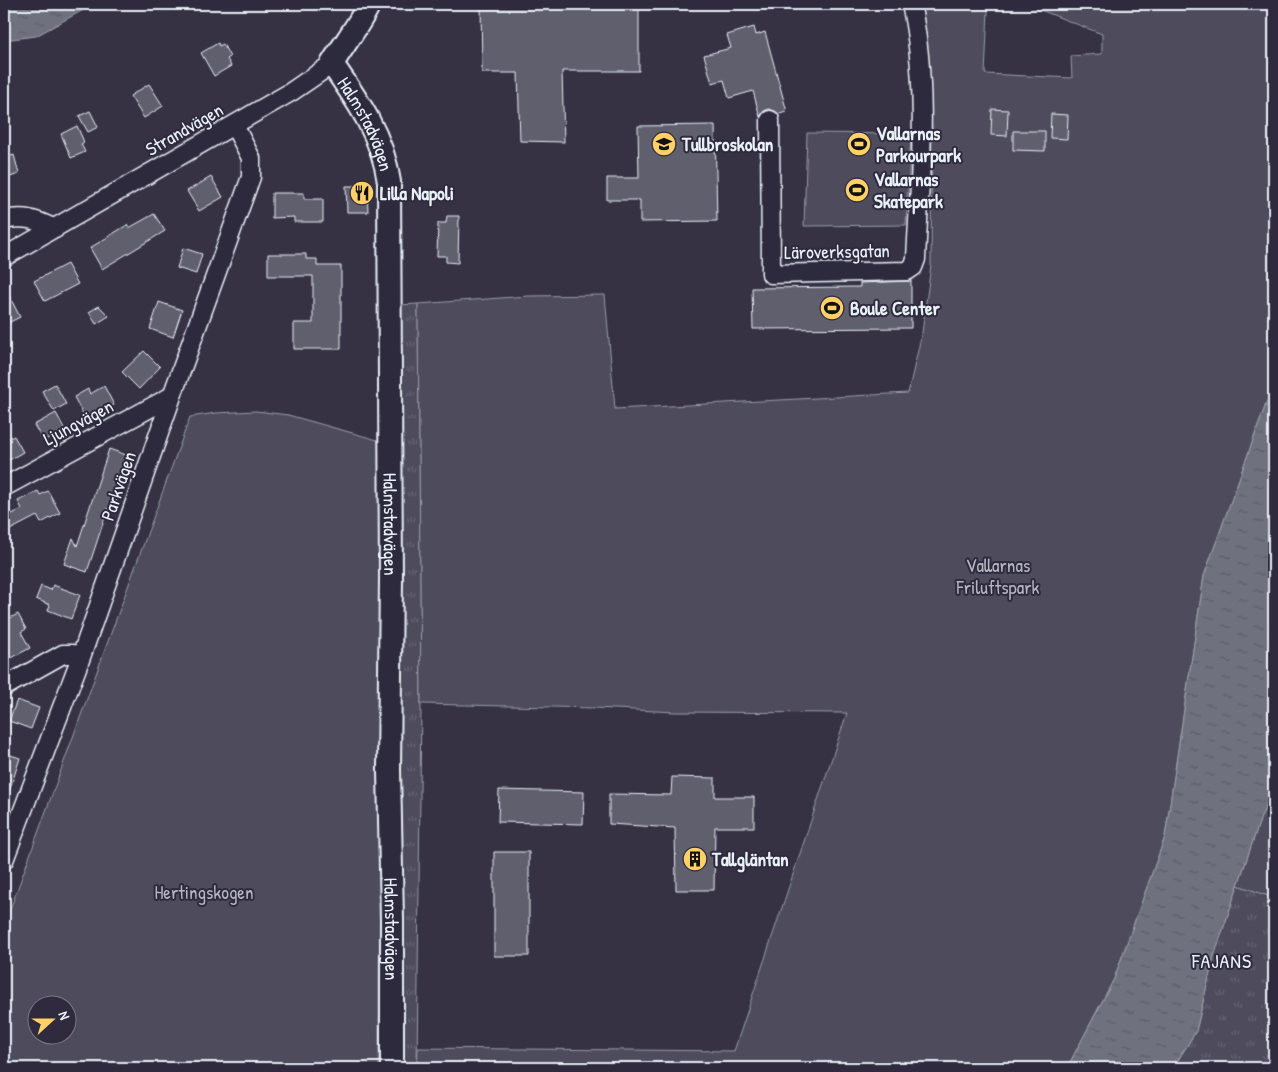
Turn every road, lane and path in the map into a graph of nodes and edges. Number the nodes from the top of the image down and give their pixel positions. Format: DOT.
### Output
graph roads {
  1 [pos="369,4"];
  2 [pos="911,4"];
  3 [pos="332,64"];
  4 [pos="770,120"];
  5 [pos="234,125"];
  6 [pos="4,220"];
  7 [pos="55,228"];
  8 [pos="4,257"];
  9 [pos="172,396"];
  10 [pos="4,487"];
  11 [pos="81,657"];
  12 [pos="4,688"];
  13 [pos="4,860"];
  14 [pos="392,1068"];
  1 -- 3 [label="main road, Halmstadvägen"];
  2 -- 4 [label="street, Läroverksgatan"];
  3 -- 5 [label="street, Strandvägen"];
  3 -- 14 [label="main road, Halmstadvägen"];
  5 -- 7 [label="street, Strandvägen"];
  5 -- 9 [label="street, Parkvägen"];
  6 -- 7 [label="street"];
  7 -- 8 [label="street, Strandvägen"];
  9 -- 10 [label="street, Ljungvägen"];
  9 -- 11 [label="street, Parkvägen"];
  11 -- 12 [label="street"];
  11 -- 13 [label="street, Parkvägen"];
}
